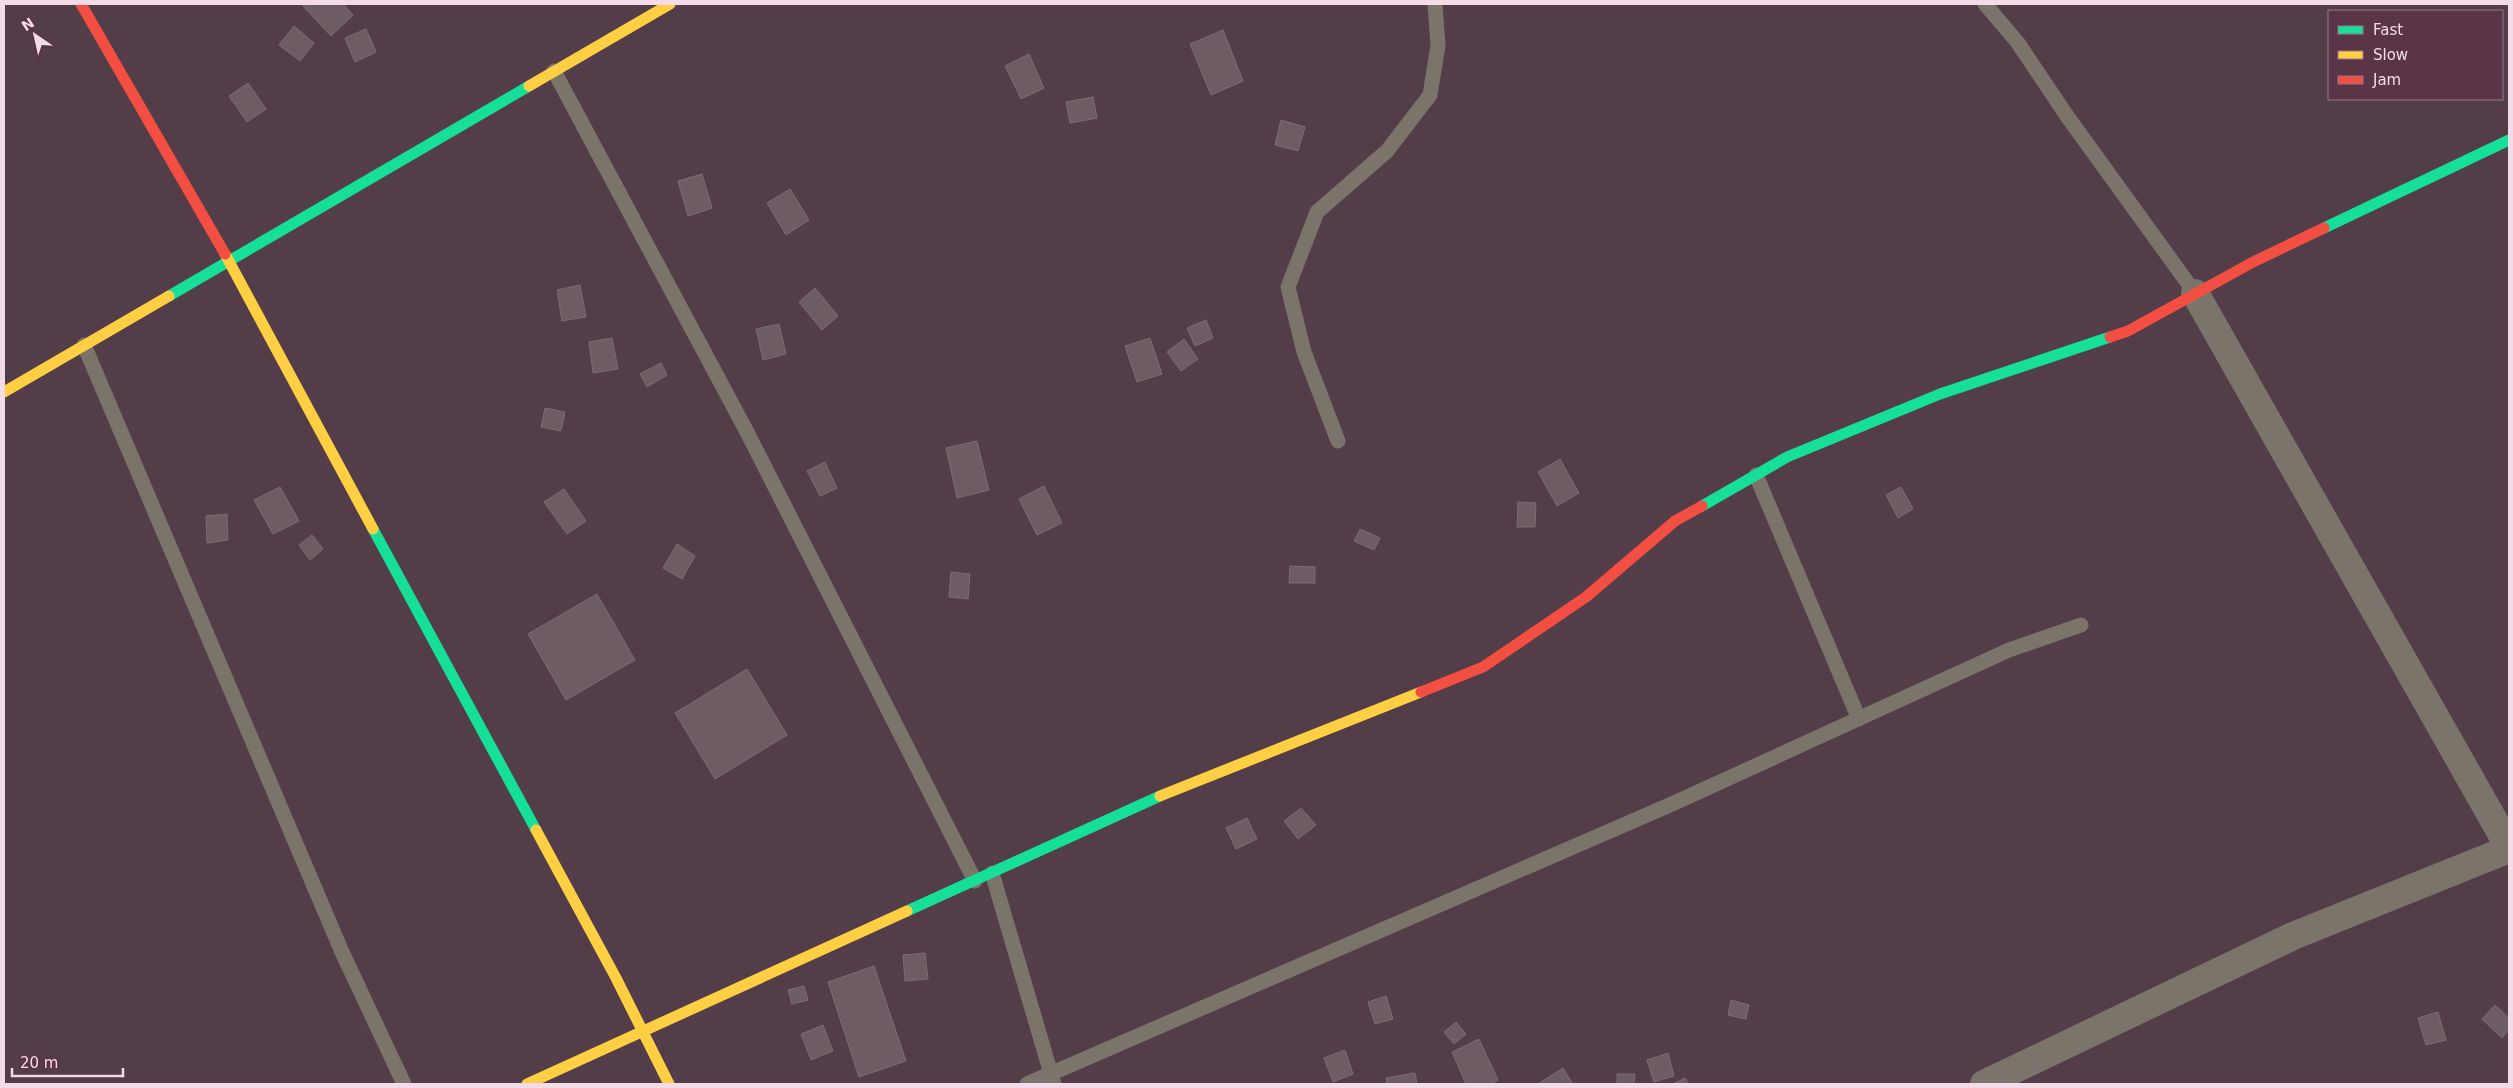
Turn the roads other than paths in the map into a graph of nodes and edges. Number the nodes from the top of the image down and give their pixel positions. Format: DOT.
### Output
graph roads {
  1 [pos="82,4"];
  2 [pos="670,4"];
  3 [pos="1435,4"];
  4 [pos="1985,4"];
  5 [pos="554,72"];
  6 [pos="2509,140"];
  7 [pos="229,261"];
  8 [pos="2195,293"];
  9 [pos="84,346"];
  10 [pos="4,392"];
  11 [pos="1338,441"];
  12 [pos="1756,474"];
  13 [pos="2081,625"];
  14 [pos="1859,719"];
  15 [pos="2509,848"];
  16 [pos="992,873"];
  17 [pos="975,880"];
  18 [pos="643,1032"];
  19 [pos="1052,1079"];
  20 [pos="404,1084"];
  21 [pos="527,1084"];
  22 [pos="669,1084"];
  23 [pos="1028,1084"];
  24 [pos="1984,1084"];
  1 -- 7 [label="street"];
  2 -- 5 [label="street"];
  3 -- 11 [label="lane"];
  4 -- 8 [label="lane"];
  5 -- 7 [label="street"];
  5 -- 17 [label="lane"];
  6 -- 8 [label="street"];
  7 -- 9 [label="street"];
  7 -- 18 [label="street"];
  8 -- 12 [label="street"];
  8 -- 15 [label="street"];
  9 -- 10 [label="street"];
  9 -- 20 [label="lane"];
  12 -- 14 [label="lane"];
  12 -- 16 [label="street"];
  13 -- 14 [label="lane"];
  14 -- 19 [label="lane"];
  15 -- 24 [label="street"];
  16 -- 17 [label="street"];
  16 -- 19 [label="lane"];
  17 -- 18 [label="street"];
  18 -- 21 [label="street"];
  18 -- 22 [label="street"];
  19 -- 23 [label="lane"];
}
